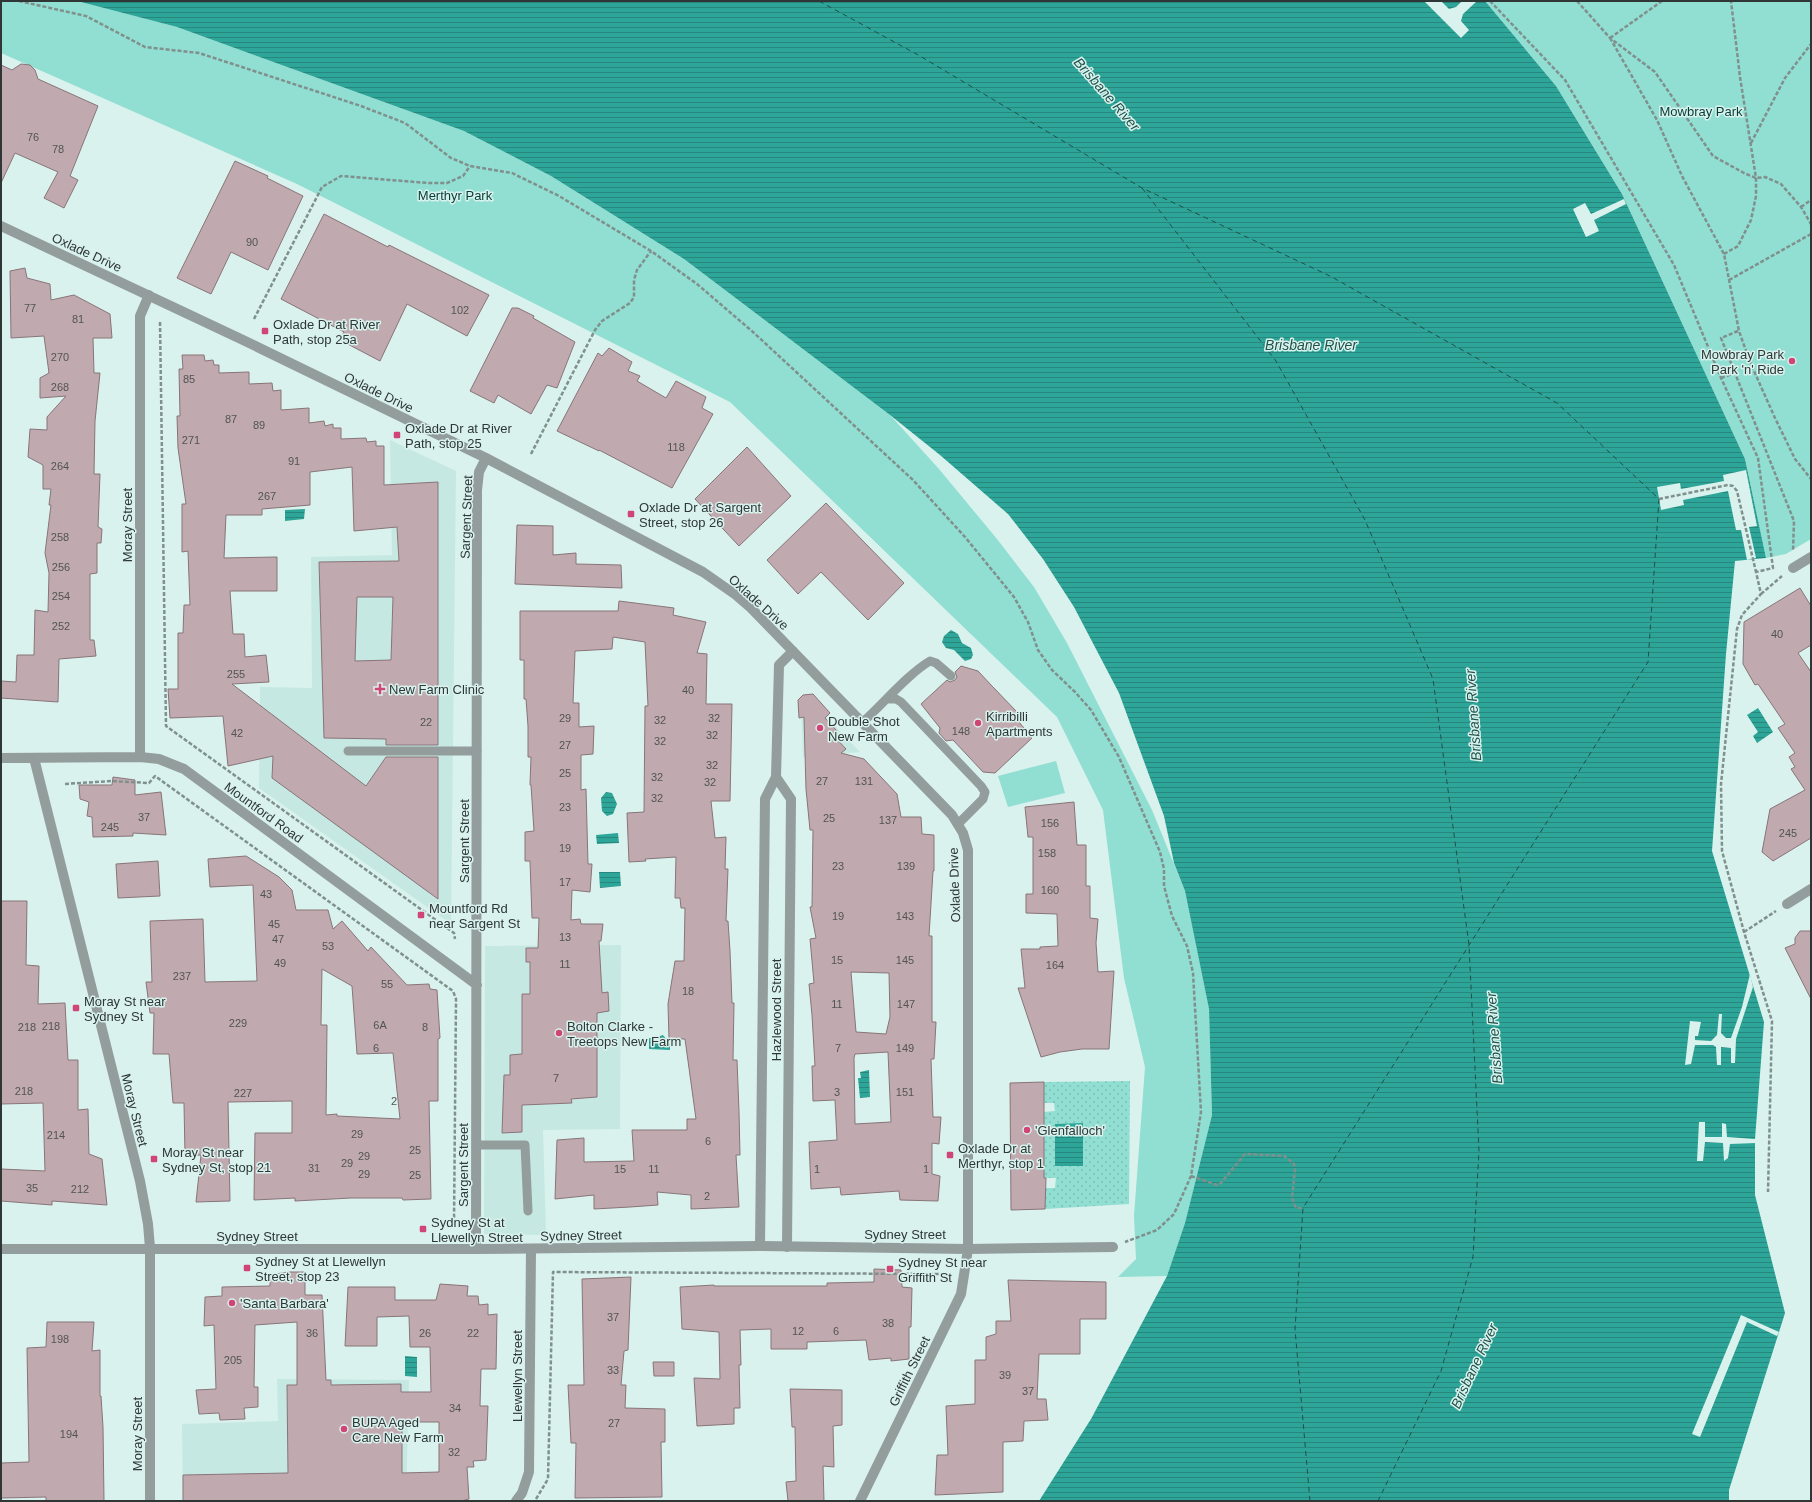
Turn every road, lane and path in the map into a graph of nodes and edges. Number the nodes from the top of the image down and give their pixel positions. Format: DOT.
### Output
graph roads {
  1 [pos="19,1"];
  2 [pos="1490,1"];
  3 [pos="1578,1"];
  4 [pos="1662,1"];
  5 [pos="1731,1"];
  6 [pos="1610,38"];
  7 [pos="1811,44"];
  8 [pos="1751,143"];
  9 [pos="470,166"];
  10 [pos="1756,178"];
  11 [pos="1811,200"];
  12 [pos="1801,207"];
  13 [pos="1811,224"];
  14 [pos="1,226"];
  15 [pos="1811,234"];
  16 [pos="651,252"];
  17 [pos="1724,254"];
  18 [pos="1729,280"];
  19 [pos="149,295"];
  20 [pos="254,319"];
  21 [pos="160,322"];
  22 [pos="1739,331"];
  23 [pos="1735,373"];
  24 [pos="1721,378"];
  25 [pos="531,454"];
  26 [pos="486,458"];
  27 [pos="1811,479"];
  28 [pos="1659,499"];
  29 [pos="1811,558"];
  30 [pos="1793,568"];
  31 [pos="1756,572"];
  32 [pos="1761,594"];
  33 [pos="793,651"];
  34 [pos="951,676"];
  35 [pos="888,699"];
  36 [pos="863,722"];
  37 [pos="348,751"];
  38 [pos="477,751"];
  39 [pos="140,757"];
  40 [pos="1,758"];
  41 [pos="34,758"];
  42 [pos="776,777"];
  43 [pos="66,784"];
  44 [pos="958,824"];
  45 [pos="1811,889"];
  46 [pos="1787,904"];
  47 [pos="1744,932"];
  48 [pos="454,940"];
  49 [pos="477,985"];
  50 [pos="476,1145"];
  51 [pos="1191,1176"];
  52 [pos="1768,1192"];
  53 [pos="1302,1208"];
  54 [pos="528,1211"];
  55 [pos="454,1223"];
  56 [pos="760,1246"];
  57 [pos="787,1247"];
  58 [pos="1113,1247"];
  59 [pos="150,1248"];
  60 [pos="531,1248"];
  61 [pos="968,1248"];
  62 [pos="1,1249"];
  63 [pos="476,1249"];
  64 [pos="941,1274"];
  65 [pos="150,1501"];
  66 [pos="516,1501"];
  67 [pos="535,1501"];
  68 [pos="860,1501"];
  1 -- 9 [label="path"];
  2 -- 24 [label="path"];
  3 -- 6 [label="path"];
  4 -- 6 [label="path"];
  5 -- 8 [label="path"];
  6 -- 10 [label="path"];
  6 -- 17 [label="path"];
  7 -- 8 [label="path"];
  8 -- 10 [label="path"];
  9 -- 16 [label="path"];
  9 -- 20 [label="path"];
  10 -- 12 [label="path"];
  10 -- 17 [label="path"];
  11 -- 12 [label="path"];
  12 -- 13 [label="path"];
  14 -- 19 [label="street, Oxlade Drive"];
  15 -- 18 [label="path"];
  16 -- 25 [label="path"];
  16 -- 51 [label="path"];
  17 -- 18 [label="path"];
  18 -- 22 [label="path"];
  19 -- 26 [label="street, Oxlade Drive"];
  19 -- 39 [label="street, Moray Street"];
  21 -- 48 [label="path"];
  22 -- 23 [label="path"];
  22 -- 27 [label="path"];
  23 -- 24 [label="path"];
  23 -- 30 [label="path"];
  24 -- 31 [label="path"];
  26 -- 33 [label="street, Oxlade Drive"];
  26 -- 38 [label="street, Sargent Street"];
  28 -- 31 [label="path"];
  29 -- 30 [label="street"];
  30 -- 32 [label="path"];
  31 -- 32 [label="path"];
  32 -- 47 [label="path"];
  33 -- 36 [label="street, Oxlade Drive"];
  33 -- 42 [label="street, Hazlewood Street"];
  34 -- 35 [label="lane"];
  35 -- 36 [label="lane"];
  35 -- 44 [label="lane"];
  36 -- 44 [label="street, Oxlade Drive"];
  37 -- 38 [label="lane"];
  38 -- 49 [label="street, Sargent Street"];
  39 -- 41 [label="street, Mountford Road"];
  39 -- 49 [label="street, Mountford Road"];
  40 -- 41 [label="street, Mountford Road"];
  41 -- 59 [label="street, Moray Street"];
  42 -- 56 [label="street, Hazlewood Street"];
  42 -- 57 [label="street, Hazlewood Street"];
  43 -- 55 [label="path"];
  44 -- 61 [label="street, Oxlade Drive"];
  45 -- 46 [label="street"];
  46 -- 47 [label="path"];
  47 -- 52 [label="path"];
  49 -- 50 [label="street, Sargent Street"];
  50 -- 54 [label="lane"];
  50 -- 63 [label="street, Sargent Street"];
  51 -- 53 [label="path"];
  51 -- 58 [label="path"];
  56 -- 57 [label="street, Sydney Street"];
  56 -- 60 [label="street, Sydney Street"];
  57 -- 61 [label="street, Sydney Street"];
  58 -- 61 [label="street, Sydney Street"];
  59 -- 62 [label="street, Sydney Street"];
  59 -- 63 [label="street, Sydney Street"];
  59 -- 65 [label="street, Moray Street"];
  60 -- 63 [label="street, Sydney Street"];
  60 -- 66 [label="street, Llewellyn Street"];
  61 -- 68 [label="street, Griffith Street"];
  64 -- 67 [label="path"];
}
